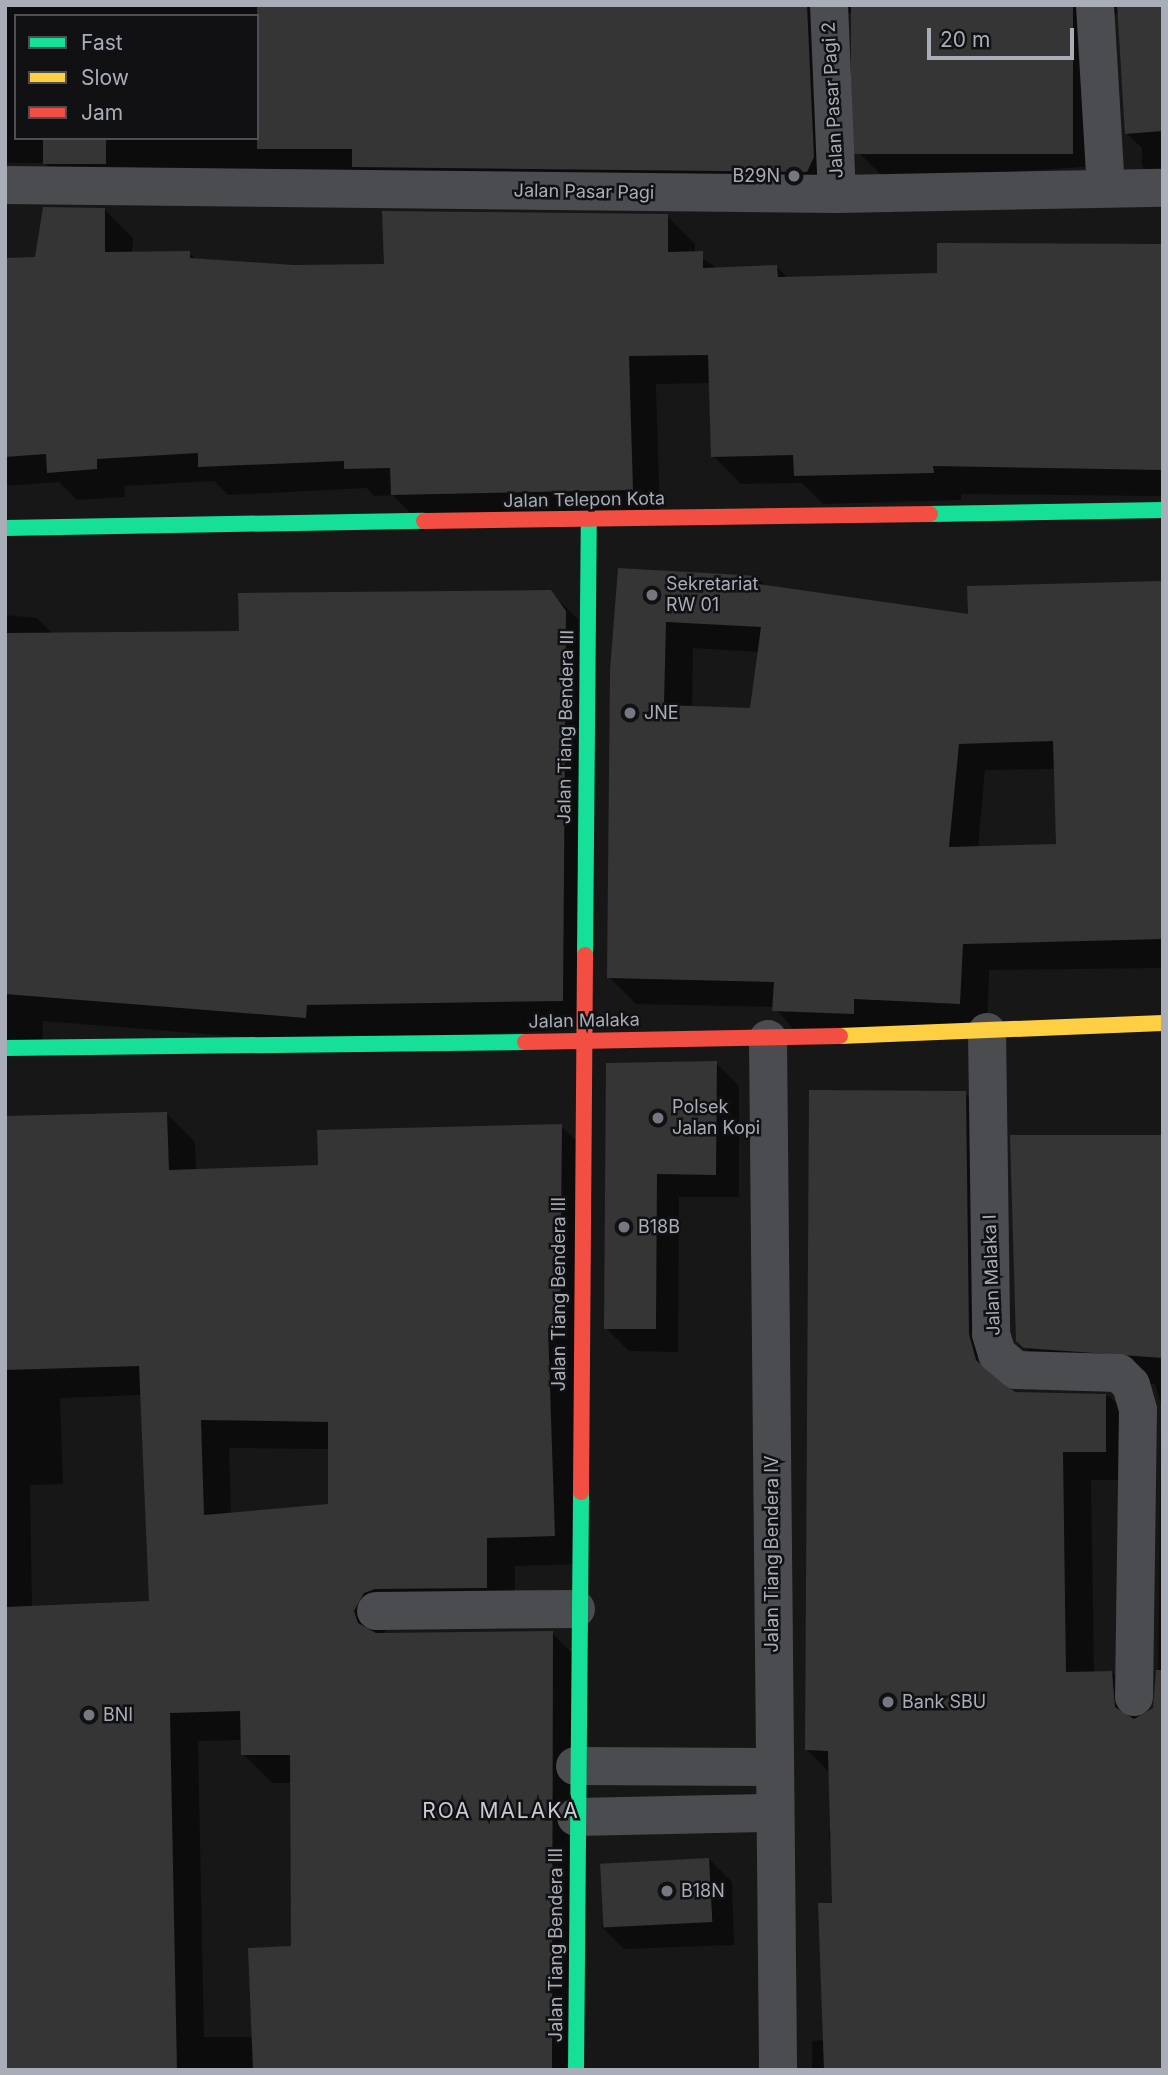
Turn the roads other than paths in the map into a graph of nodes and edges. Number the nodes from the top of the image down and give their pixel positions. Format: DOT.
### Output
graph roads {
  1 [pos="829,5"];
  2 [pos="1094,5"];
  3 [pos="5,185"];
  4 [pos="1105,188"];
  5 [pos="1163,188"];
  6 [pos="837,194"];
  7 [pos="1163,510"];
  8 [pos="589,519"];
  9 [pos="5,528"];
  10 [pos="1163,1023"];
  11 [pos="987,1032"];
  12 [pos="768,1039"];
  13 [pos="580,1040"];
  14 [pos="5,1048"];
  15 [pos="576,1609"];
  16 [pos="376,1611"];
  17 [pos="1134,1697"];
  18 [pos="575,1766"];
  19 [pos="773,1767"];
  20 [pos="774,1813"];
  21 [pos="576,1818"];
  22 [pos="576,2070"];
  23 [pos="778,2070"];
  1 -- 6 [label="street, Jalan Pasar Pagi 2"];
  2 -- 4 [label="street"];
  3 -- 6 [label="street, Jalan Pasar Pagi"];
  4 -- 5 [label="street, Jalan Pasar Pagi"];
  4 -- 6 [label="street, Jalan Pasar Pagi"];
  7 -- 8 [label="street, Jalan Telepon Kota"];
  8 -- 9 [label="street, Jalan Telepon Kota"];
  8 -- 13 [label="street, Jalan Tiang Bendera III"];
  10 -- 11 [label="street, Jalan Malaka"];
  11 -- 12 [label="street, Jalan Malaka"];
  11 -- 17 [label="street, Jalan Malaka I"];
  12 -- 13 [label="street, Jalan Malaka"];
  12 -- 19 [label="street, Jalan Tiang Bendera IV"];
  13 -- 14 [label="street, Jalan Malaka"];
  13 -- 15 [label="street, Jalan Tiang Bendera III"];
  15 -- 16 [label="street"];
  15 -- 18 [label="street, Jalan Tiang Bendera III"];
  18 -- 19 [label="street"];
  18 -- 21 [label="street, Jalan Tiang Bendera III"];
  19 -- 20 [label="street, Jalan Tiang Bendera IV"];
  20 -- 21 [label="street"];
  20 -- 23 [label="street, Jalan Tiang Bendera IV"];
  21 -- 22 [label="street, Jalan Tiang Bendera III"];
}
